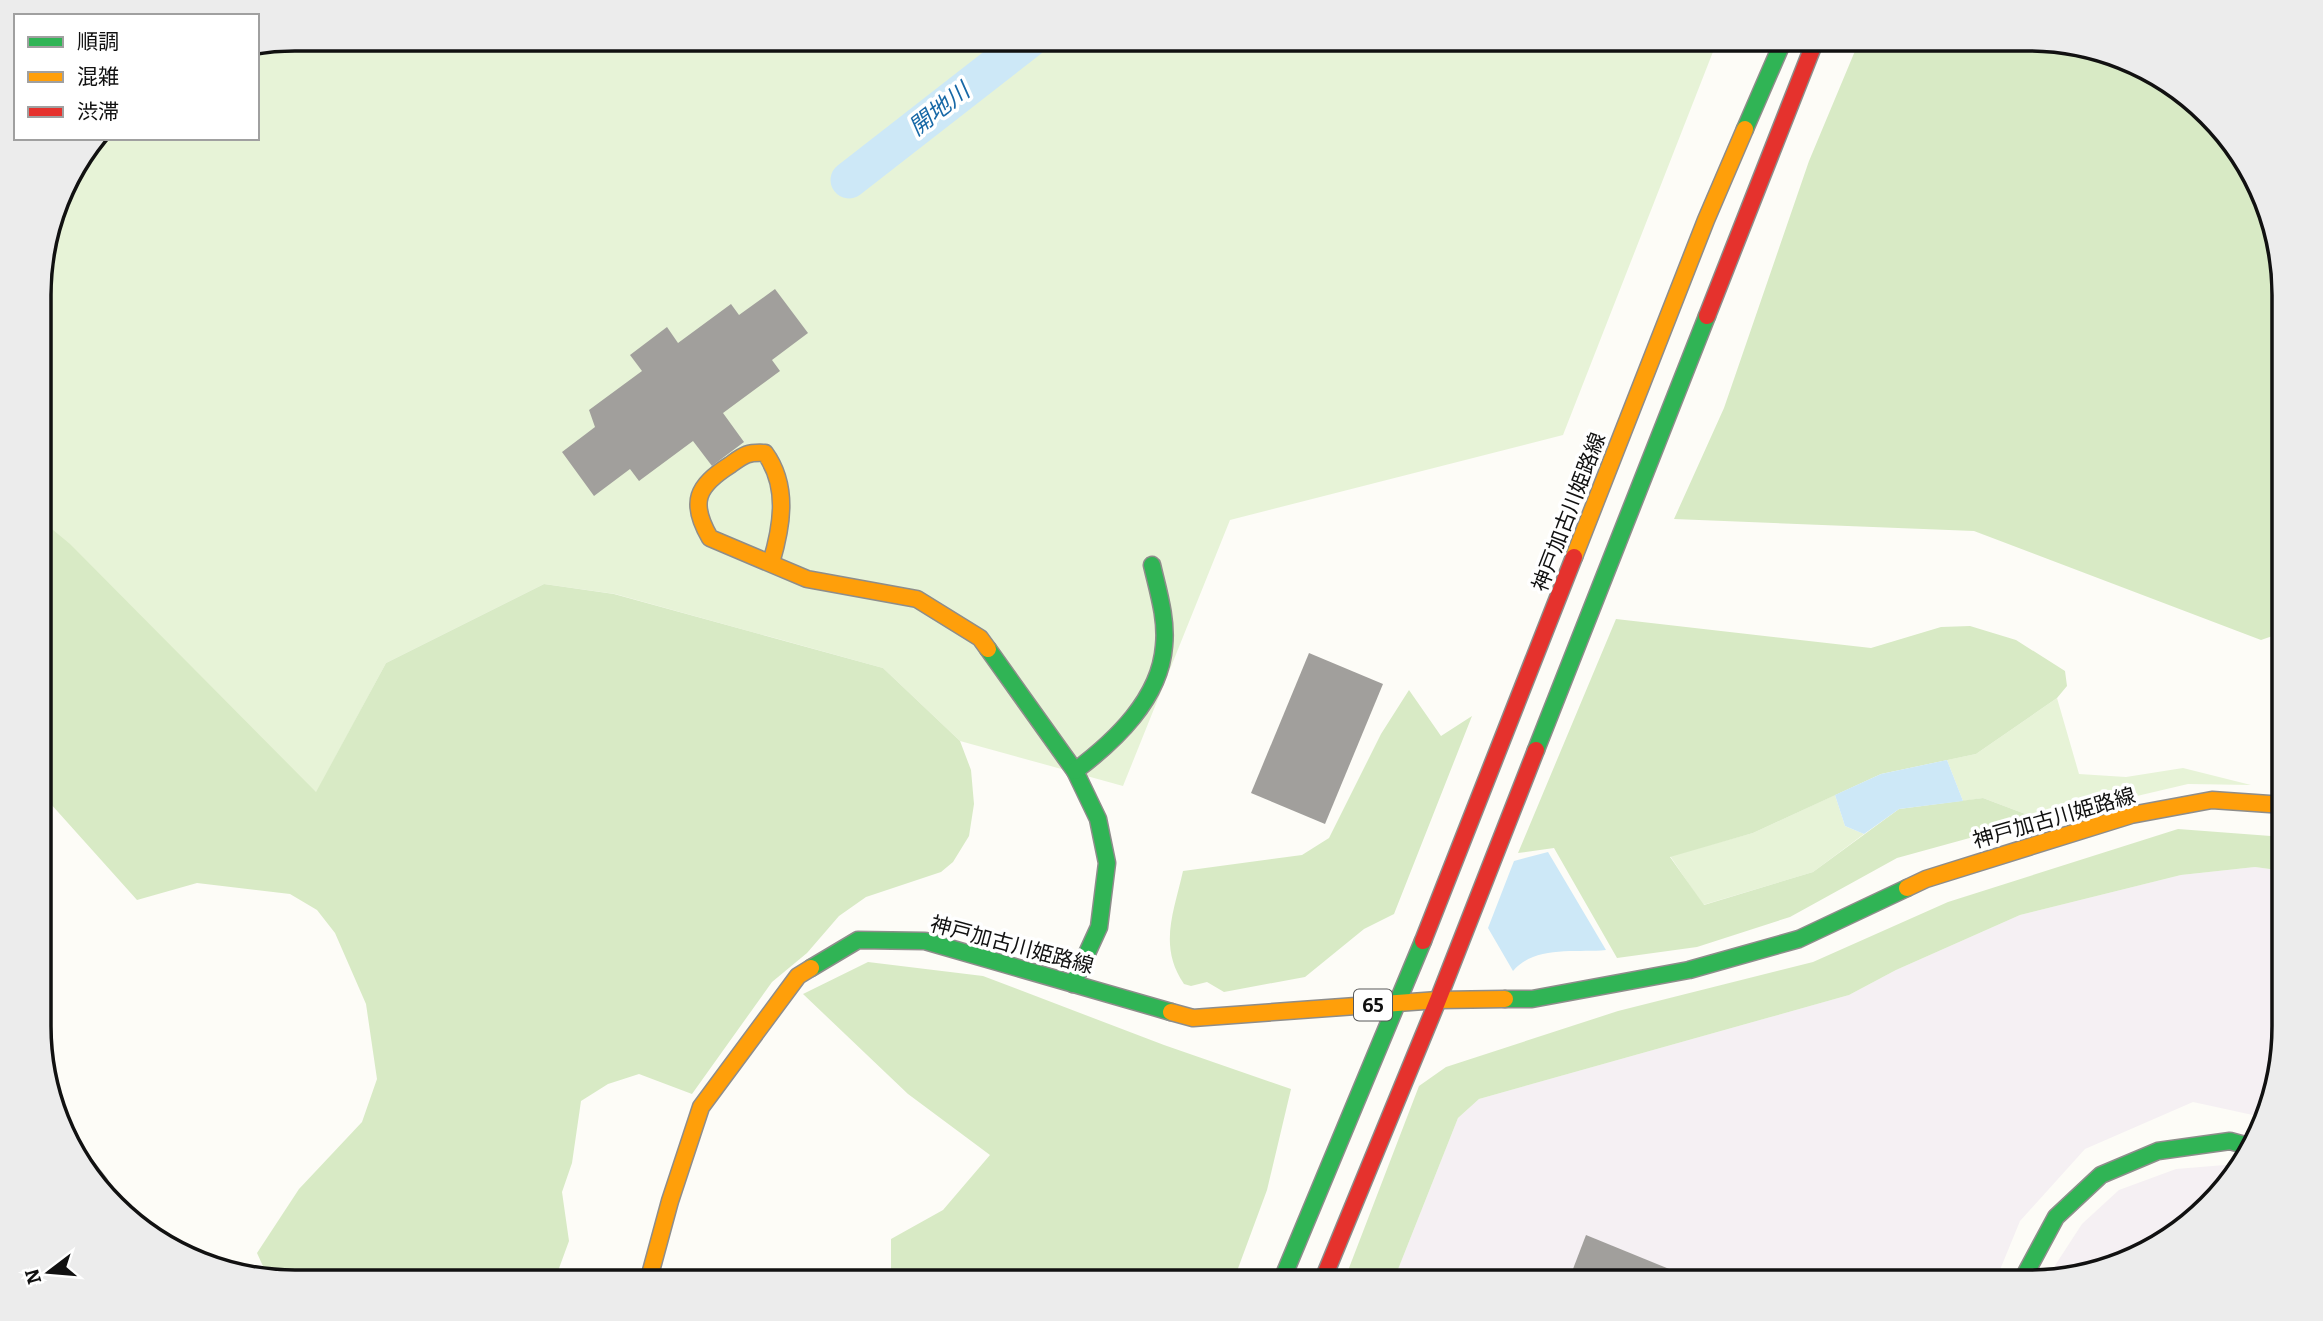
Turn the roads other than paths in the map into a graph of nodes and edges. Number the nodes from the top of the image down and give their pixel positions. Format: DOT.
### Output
graph roads {
  1 [pos="1778,51"];
  2 [pos="1811,51"];
  3 [pos="771,563"];
  4 [pos="1152,565"];
  5 [pos="1075,771"];
  6 [pos="2272,804"];
  7 [pos="1073,984"];
  8 [pos="1438,1000"];
  9 [pos="1399,1003"];
  10 [pos="2242,1144"];
  11 [pos="651,1270"];
  12 [pos="1286,1270"];
  13 [pos="1327,1270"];
  14 [pos="2027,1270"];
  1 -- 9 [label="main road, 神戸加古川姫路線 / 65"];
  2 -- 8 [label="main road"];
  3 -- 3 [label="main road"];
  3 -- 5 [label="main road"];
  4 -- 5 [label="main road"];
  5 -- 7 [label="main road"];
  6 -- 8 [label="main road, 神戸加古川姫路線 / 65"];
  7 -- 9 [label="main road, 神戸加古川姫路線 / 65"];
  7 -- 11 [label="main road, 神戸加古川姫路線 / 65"];
  8 -- 9 [label="main road, 神戸加古川姫路線 / 65"];
  8 -- 13 [label="main road"];
  9 -- 12 [label="main road, 神戸加古川姫路線 / 65"];
  10 -- 14 [label="main road"];
}
